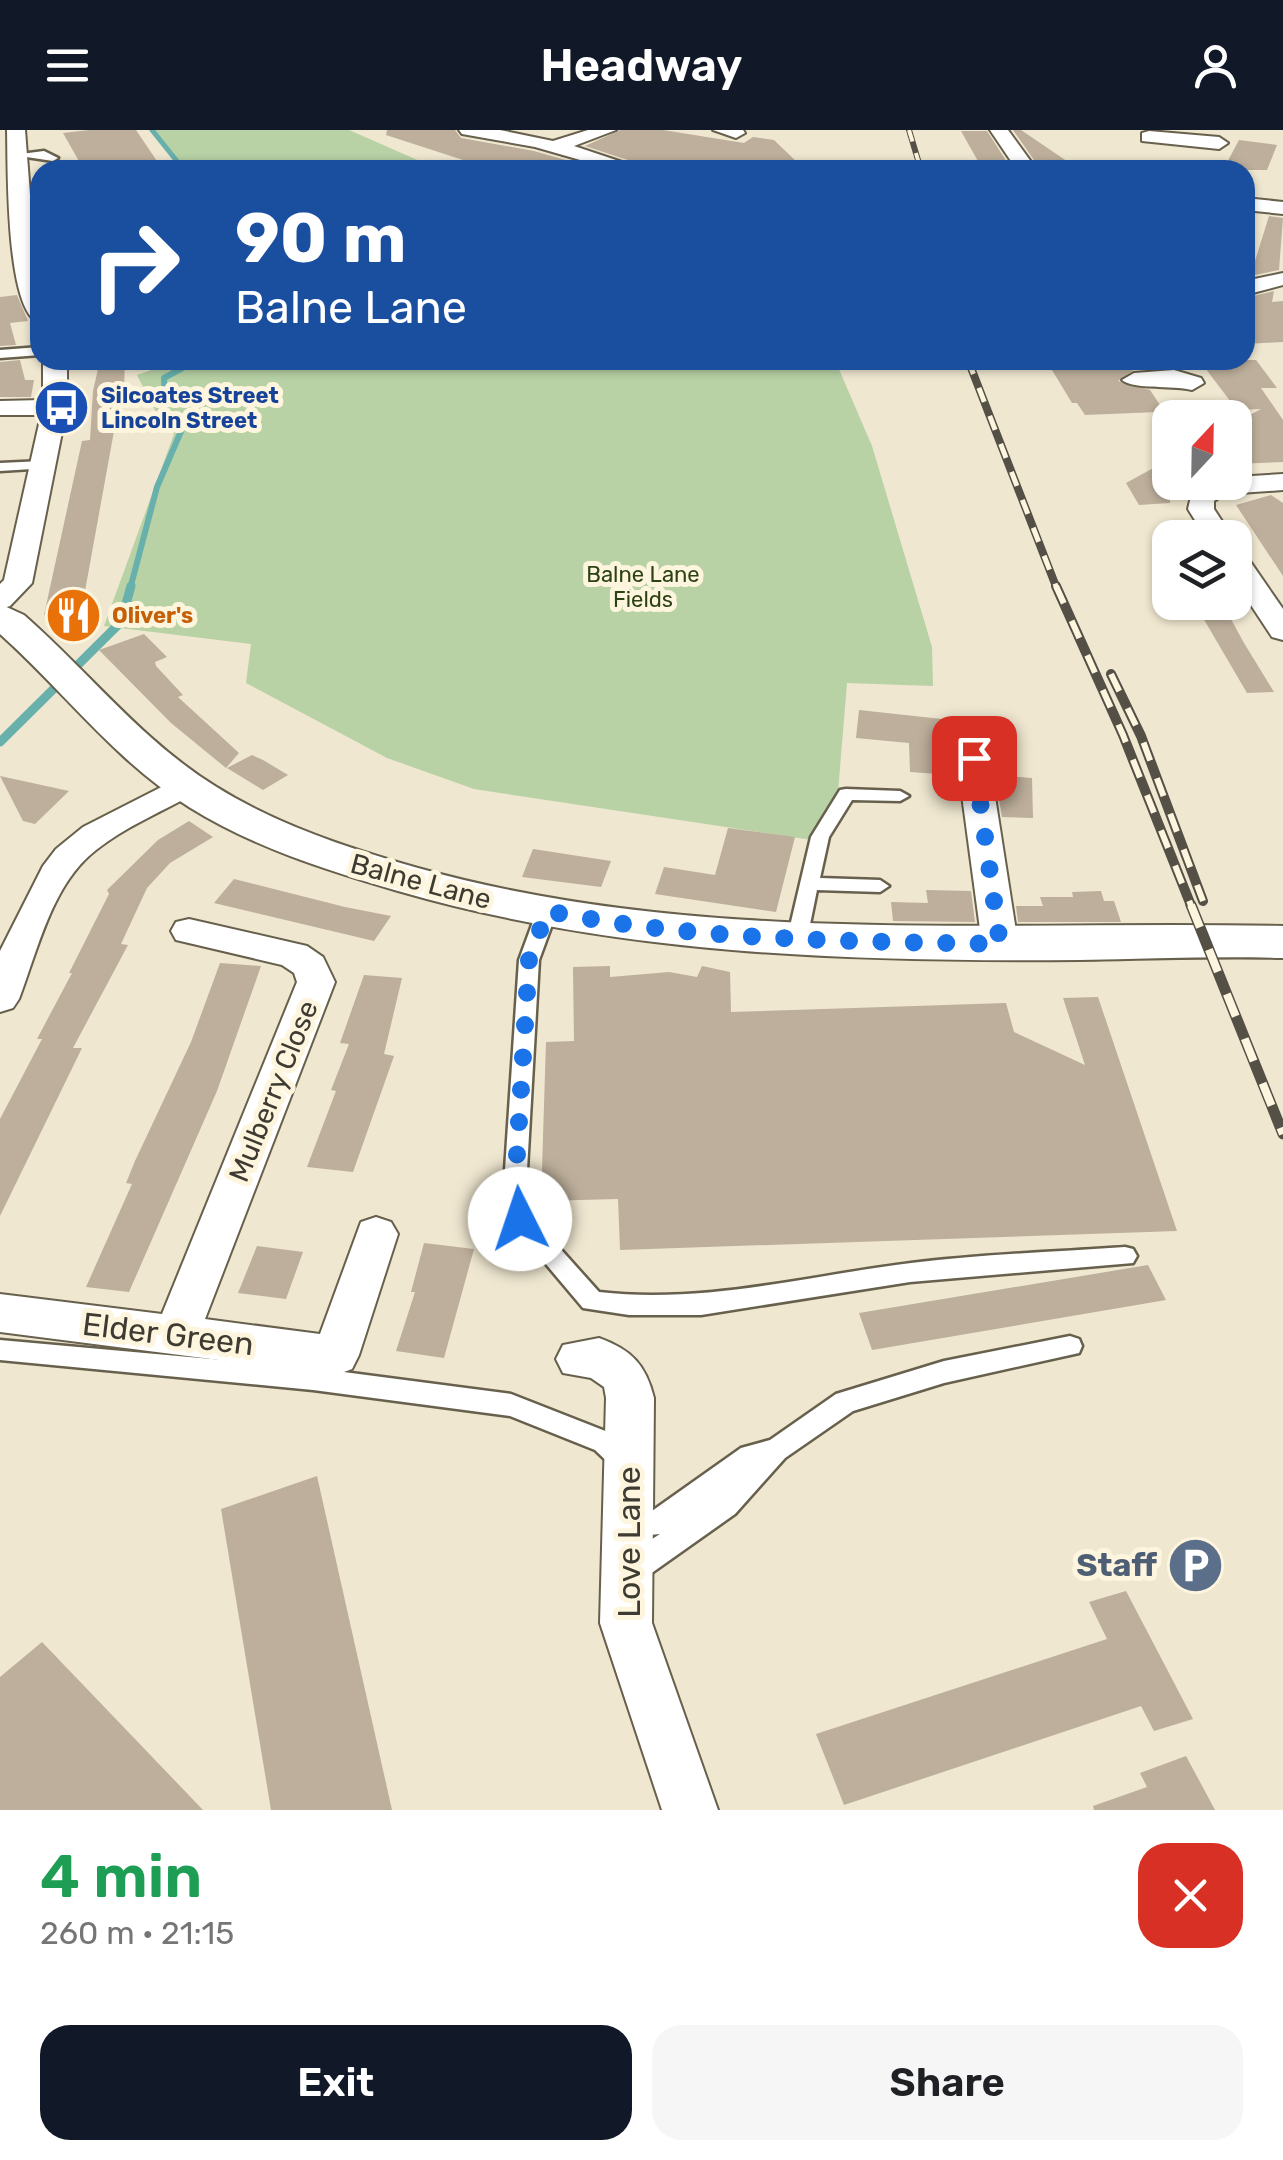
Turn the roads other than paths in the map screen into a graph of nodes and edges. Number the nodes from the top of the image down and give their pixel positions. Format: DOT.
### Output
graph roads {
  1 [pos="468,130"];
  2 [pos="607,130"];
  3 [pos="999,130"];
  4 [pos="1220,137"];
  5 [pos="1156,140"];
  6 [pos="13,145"];
  7 [pos="556,146"];
  8 [pos="53,158"];
  9 [pos="607,160"];
  10 [pos="1020,160"];
  11 [pos="1255,205"];
  12 [pos="1283,208"];
  13 [pos="21,228"];
  14 [pos="30,288"];
  15 [pos="30,351"];
  16 [pos="0,354"];
  17 [pos="55,370"];
  18 [pos="1176,373"];
  19 [pos="1134,380"];
  20 [pos="55,406"];
  21 [pos="0,408"];
  22 [pos="44,465"];
  23 [pos="0,467"];
  24 [pos="1283,482"];
  25 [pos="1208,520"];
  26 [pos="1252,585"];
  27 [pos="0,600"];
  28 [pos="0,615"];
  29 [pos="1283,631"];
  30 [pos="974,758"];
  31 [pos="184,785"];
  32 [pos="900,796"];
  33 [pos="808,884"];
  34 [pos="880,886"];
  35 [pos="547,911"];
  36 [pos="189,931"];
  37 [pos="796,939"];
  38 [pos="1283,942"];
  39 [pos="1000,944"];
  40 [pos="0,999"];
  41 [pos="376,1234"];
  42 [pos="1124,1256"];
  43 [pos="0,1312"];
  44 [pos="176,1335"];
  45 [pos="1070,1346"];
  46 [pos="0,1350"];
  47 [pos="579,1359"];
  48 [pos="776,1450"];
  49 [pos="629,1464"];
  50 [pos="628,1525"];
  51 [pos="627,1580"];
  52 [pos="690,1810"];
  1 -- 7 [label="street"];
  2 -- 7 [label="street"];
  3 -- 10 [label="street"];
  4 -- 5 [label="street"];
  6 -- 8 [label="lane"];
  6 -- 13 [label="street"];
  7 -- 9 [label="street"];
  11 -- 12 [label="street"];
  13 -- 14 [label="street"];
  15 -- 16 [label="lane"];
  17 -- 20 [label="street"];
  18 -- 19 [label="street"];
  20 -- 21 [label="street"];
  20 -- 22 [label="street"];
  22 -- 23 [label="lane"];
  22 -- 27 [label="street"];
  24 -- 25 [label="street"];
  26 -- 29 [label="street"];
  28 -- 31 [label="street, Balne Lane"];
  30 -- 39 [label="street"];
  31 -- 35 [label="street, Balne Lane"];
  31 -- 40 [label="street"];
  32 -- 33 [label="lane"];
  33 -- 34 [label="lane"];
  33 -- 37 [label="lane"];
  35 -- 37 [label="street, Balne Lane"];
  35 -- 42 [label="lane"];
  36 -- 44 [label="street, Mulberry Close"];
  37 -- 39 [label="street, Balne Lane"];
  38 -- 39 [label="street, Balne Lane"];
  41 -- 44 [label="street, Elder Green"];
  43 -- 44 [label="street, Elder Green"];
  45 -- 48 [label="lane"];
  46 -- 49 [label="lane"];
  47 -- 49 [label="street, Love Lane"];
  48 -- 50 [label="lane"];
  48 -- 51 [label="lane"];
  49 -- 50 [label="street, Love Lane"];
  50 -- 51 [label="street, Love Lane"];
  51 -- 52 [label="street, Love Lane"];
}
